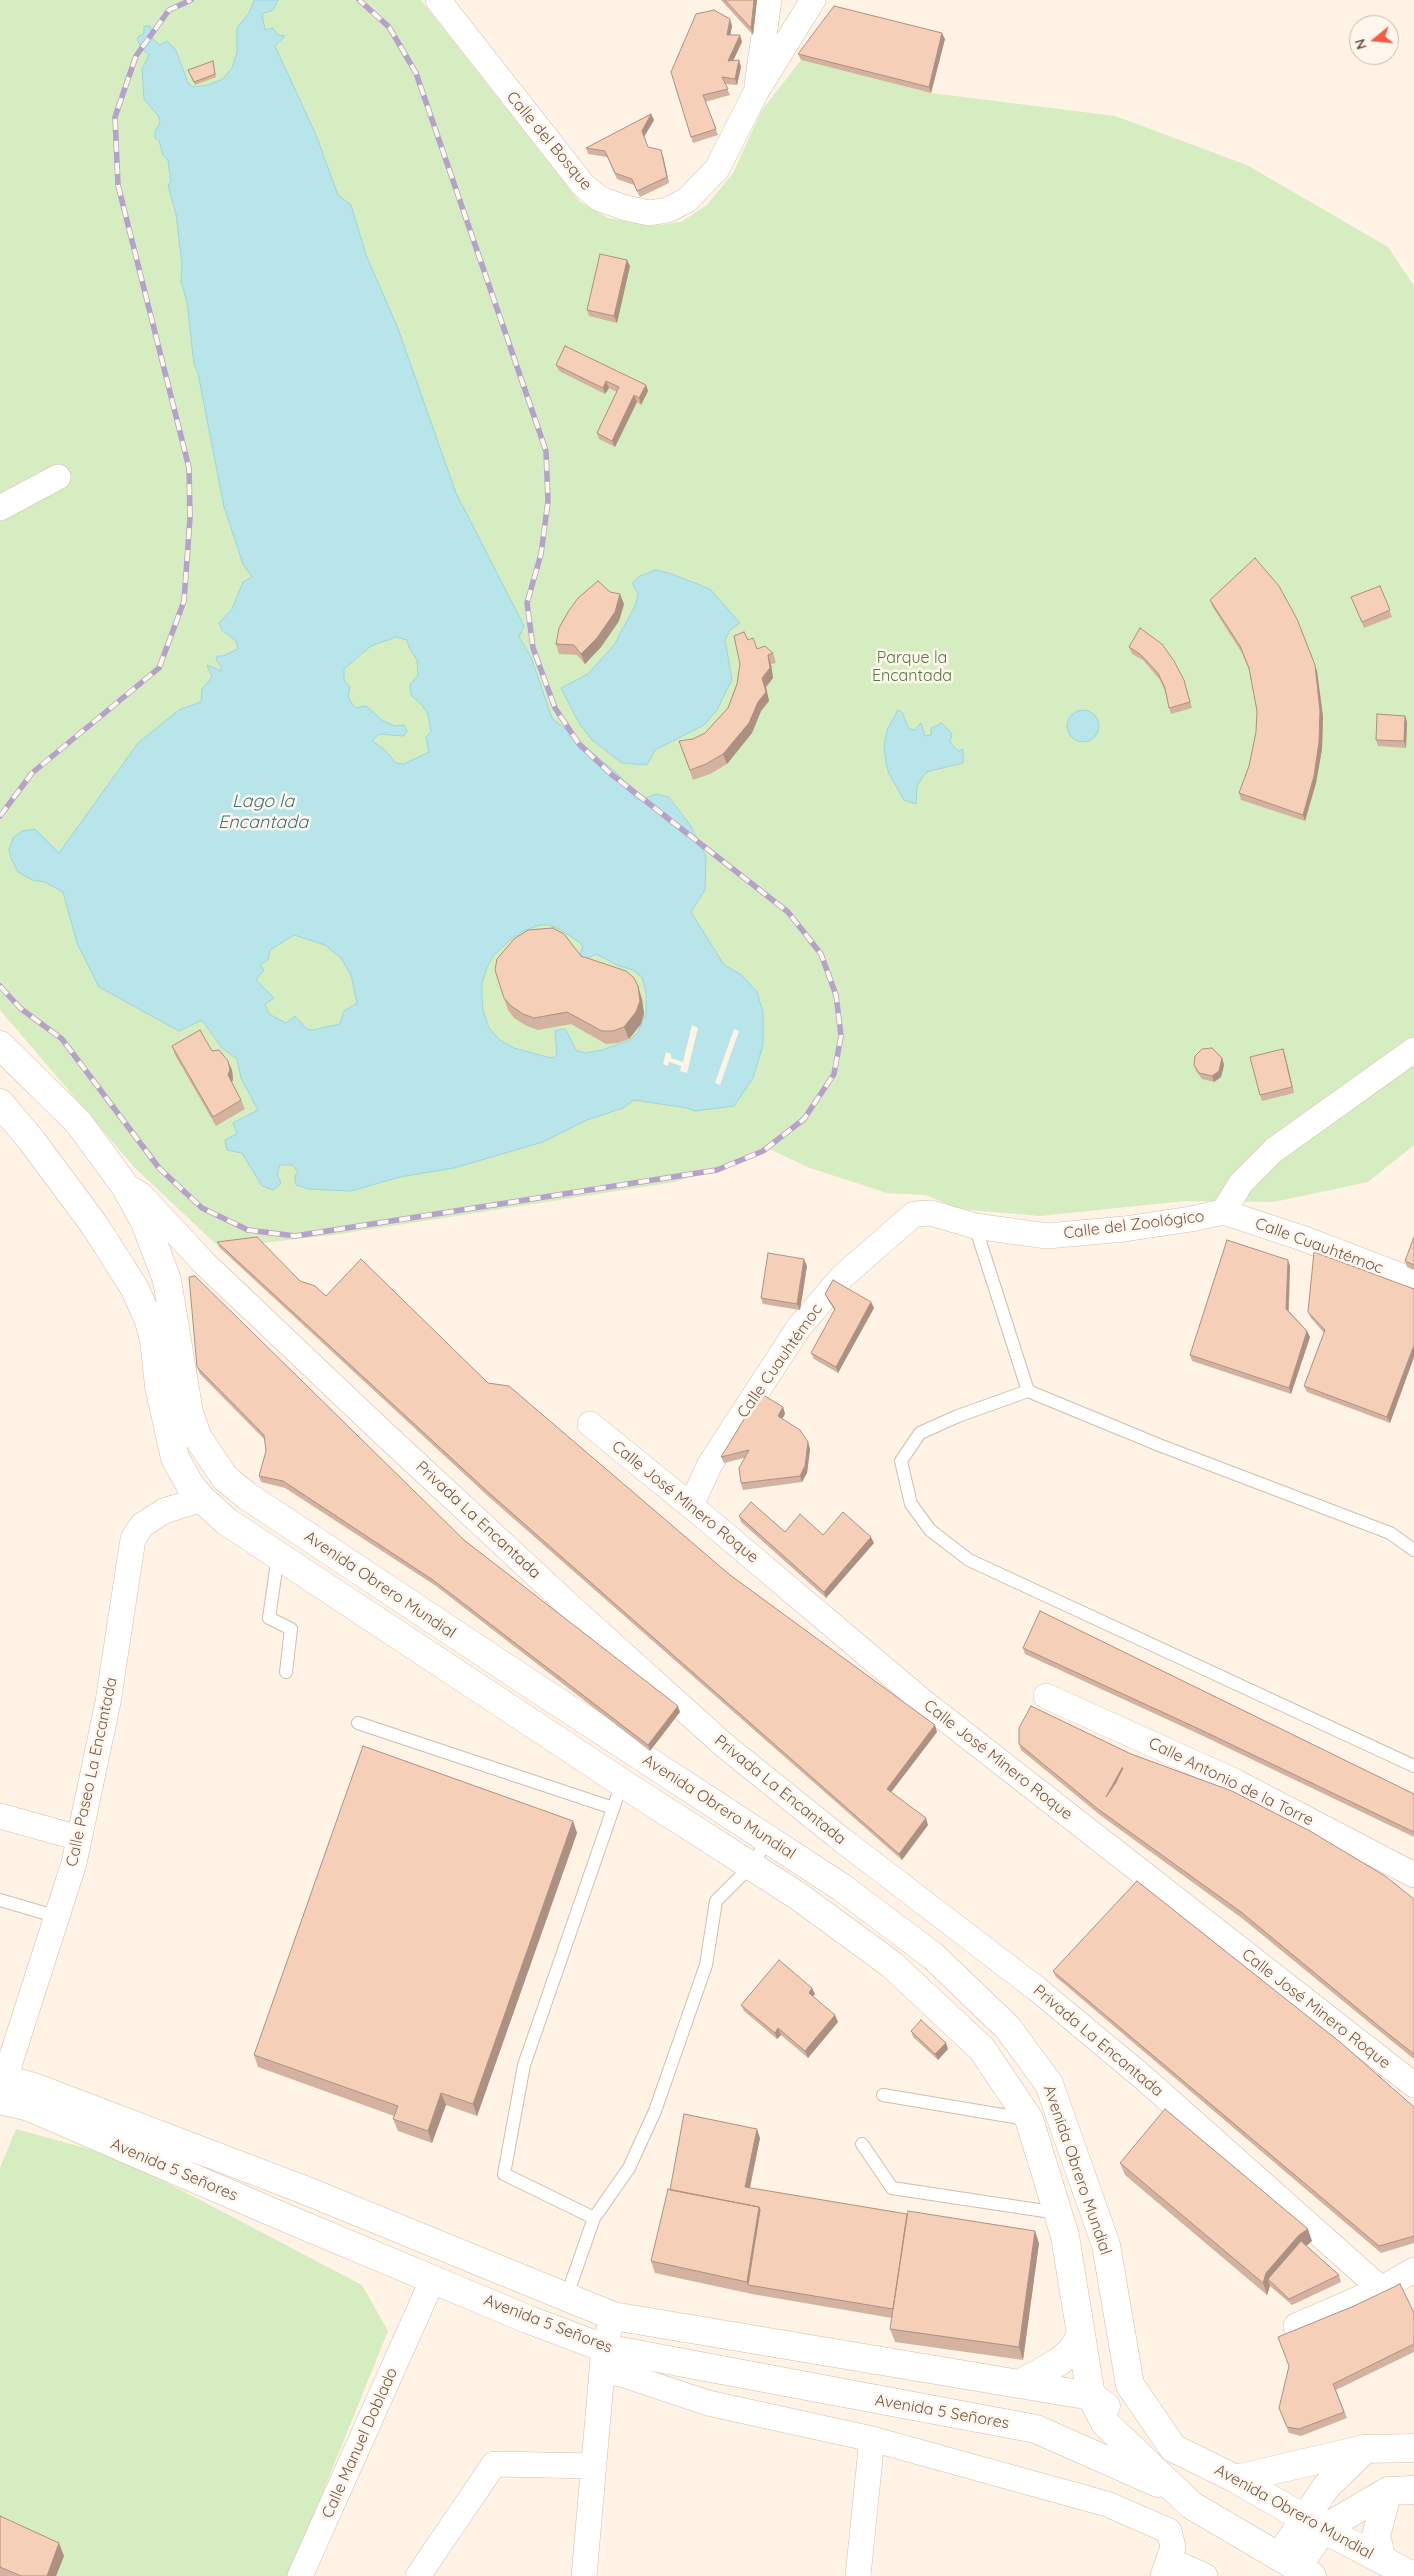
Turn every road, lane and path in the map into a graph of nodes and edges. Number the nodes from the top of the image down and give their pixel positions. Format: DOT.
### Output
graph roads {
  1 [pos="438,0"];
  2 [pos="769,0"];
  3 [pos="813,0"];
  4 [pos="756,92"];
  5 [pos="58,477"];
  6 [pos="0,508"];
  7 [pos="0,1045"];
  8 [pos="1414,1050"];
  9 [pos="0,1103"];
  10 [pos="125,1186"];
  11 [pos="1223,1212"];
  12 [pos="914,1214"];
  13 [pos="975,1226"];
  14 [pos="204,1262"];
  15 [pos="167,1280"];
  16 [pos="1414,1280"];
  17 [pos="1028,1391"];
  18 [pos="590,1424"];
  19 [pos="202,1499"];
  20 [pos="691,1505"];
  21 [pos="1414,1550"];
  22 [pos="278,1556"];
  23 [pos="286,1672"];
  24 [pos="1046,1696"];
  25 [pos="358,1723"];
  26 [pos="1414,1766"];
  27 [pos="618,1796"];
  28 [pos="0,1816"];
  29 [pos="79,1838"];
  30 [pos="769,1838"];
  31 [pos="751,1866"];
  32 [pos="1414,1875"];
  33 [pos="0,1900"];
  34 [pos="58,1917"];
  35 [pos="1414,2085"];
  36 [pos="1,2086"];
  37 [pos="883,2094"];
  38 [pos="1030,2119"];
  39 [pos="862,2144"];
  40 [pos="302,2189"];
  41 [pos="1058,2213"];
  42 [pos="286,2218"];
  43 [pos="594,2218"];
  44 [pos="1414,2270"];
  45 [pos="433,2279"];
  46 [pos="1381,2289"];
  47 [pos="566,2298"];
  48 [pos="614,2316"];
  49 [pos="1296,2326"];
  50 [pos="1081,2336"];
  51 [pos="603,2360"];
  52 [pos="1020,2384"];
  53 [pos="1130,2385"];
  54 [pos="1091,2396"];
  55 [pos="1113,2419"];
  56 [pos="1036,2429"];
  57 [pos="872,2440"];
  58 [pos="1173,2448"];
  59 [pos="1414,2448"];
  60 [pos="1365,2449"];
  61 [pos="592,2466"];
  62 [pos="1236,2479"];
  63 [pos="1176,2490"];
  64 [pos="1401,2491"];
  65 [pos="1314,2523"];
  66 [pos="1382,2559"];
  67 [pos="1168,2561"];
  68 [pos="1296,2567"];
  69 [pos="300,2576"];
  70 [pos="418,2576"];
  71 [pos="584,2576"];
  72 [pos="858,2576"];
  73 [pos="1205,2576"];
  74 [pos="1413,2576"];
  1 -- 4 [label="street, Calle del Bosque"];
  2 -- 4 [label="street"];
  3 -- 4 [label="street"];
  5 -- 6 [label="street"];
  7 -- 10 [label="main road, Avenida Obrero Mundial"];
  8 -- 11 [label="street, Calle del Zoológico"];
  9 -- 19 [label="main road, Avenida Obrero Mundial"];
  10 -- 14 [label="street, Privada La Encantada"];
  10 -- 15 [label="main road, Avenida Obrero Mundial"];
  11 -- 13 [label="street, Calle del Zoológico"];
  11 -- 16 [label="street, Calle Cuauhtémoc"];
  12 -- 13 [label="street, Calle del Zoológico"];
  12 -- 20 [label="street, Calle Cuauhtémoc"];
  13 -- 17 [label="lane"];
  14 -- 15 [label="street"];
  14 -- 46 [label="street, Privada La Encantada"];
  15 -- 30 [label="main road, Avenida Obrero Mundial"];
  17 -- 21 [label="lane"];
  17 -- 26 [label="lane"];
  18 -- 20 [label="street, Calle José Minero Roque"];
  19 -- 22 [label="main road, Avenida Obrero Mundial"];
  19 -- 29 [label="street, Calle Paseo La Encantada"];
  20 -- 35 [label="street, Calle José Minero Roque"];
  22 -- 23 [label="lane"];
  22 -- 27 [label="main road, Avenida Obrero Mundial"];
  24 -- 32 [label="street, Calle Antonio de la Torre"];
  25 -- 27 [label="lane"];
  27 -- 31 [label="main road, Avenida Obrero Mundial"];
  27 -- 43 [label="lane"];
  28 -- 29 [label="street"];
  29 -- 34 [label="street, Calle Paseo La Encantada"];
  30 -- 31 [label="lane"];
  30 -- 53 [label="main road, Avenida Obrero Mundial"];
  31 -- 38 [label="main road, Avenida Obrero Mundial"];
  31 -- 43 [label="lane"];
  33 -- 34 [label="lane"];
  34 -- 36 [label="street, Calle Paseo La Encantada"];
  36 -- 40 [label="main road, Avenida 5 Señores"];
  36 -- 42 [label="main road, Avenida 5 Señores"];
  37 -- 38 [label="lane"];
  38 -- 41 [label="main road, Avenida Obrero Mundial"];
  39 -- 41 [label="lane"];
  40 -- 42 [label="main road"];
  40 -- 47 [label="main road, Avenida 5 Señores"];
  41 -- 50 [label="main road, Avenida Obrero Mundial"];
  42 -- 45 [label="main road, Avenida 5 Señores"];
  43 -- 47 [label="lane"];
  44 -- 46 [label="street"];
  45 -- 51 [label="main road, Avenida 5 Señores"];
  45 -- 69 [label="street, Calle Manuel Doblado"];
  46 -- 49 [label="street"];
  47 -- 48 [label="main road, Avenida 5 Señores"];
  48 -- 51 [label="street"];
  48 -- 52 [label="main road, Avenida 5 Señores"];
  50 -- 52 [label="main road"];
  50 -- 54 [label="main road, Avenida Obrero Mundial"];
  51 -- 56 [label="main road, Avenida 5 Señores"];
  51 -- 57 [label="street"];
  51 -- 61 [label="street"];
  52 -- 54 [label="main road, Avenida 5 Señores"];
  53 -- 55 [label="main road"];
  53 -- 58 [label="main road, Avenida Obrero Mundial"];
  54 -- 55 [label="main road, Avenida Obrero Mundial"];
  55 -- 56 [label="main road"];
  55 -- 58 [label="main road"];
  55 -- 63 [label="main road, Avenida Obrero Mundial"];
  56 -- 63 [label="main road, Avenida 5 Señores"];
  57 -- 67 [label="street"];
  57 -- 72 [label="street"];
  58 -- 62 [label="main road, Avenida Obrero Mundial"];
  59 -- 60 [label="main road"];
  60 -- 62 [label="main road"];
  60 -- 65 [label="main road"];
  61 -- 70 [label="street"];
  61 -- 71 [label="street"];
  62 -- 65 [label="main road, Avenida Obrero Mundial"];
  63 -- 68 [label="main road, Avenida Obrero Mundial"];
  64 -- 65 [label="main road"];
  64 -- 66 [label="main road"];
  65 -- 66 [label="main road, Avenida Obrero Mundial"];
  65 -- 68 [label="main road"];
  66 -- 74 [label="main road, Avenida Obrero Mundial"];
  67 -- 73 [label="street"];
}
